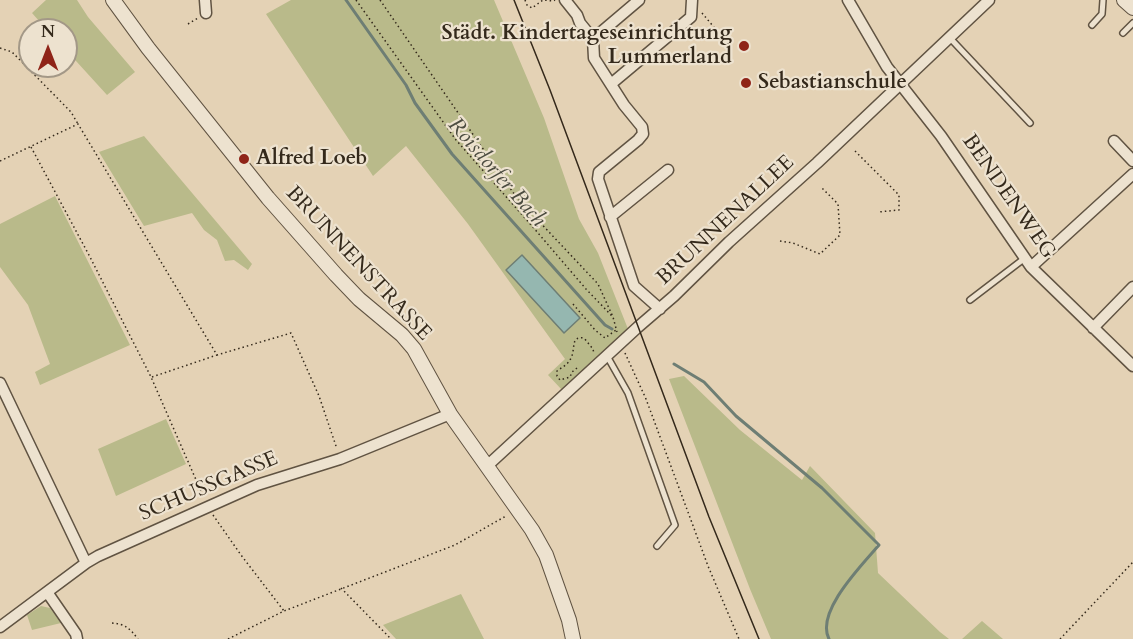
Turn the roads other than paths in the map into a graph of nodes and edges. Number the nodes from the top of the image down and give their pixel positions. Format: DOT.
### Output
graph roads {
  1 [pos="113,0"];
  2 [pos="205,0"];
  3 [pos="565,0"];
  4 [pos="639,0"];
  5 [pos="848,0"];
  6 [pos="989,0"];
  7 [pos="1103,0"];
  8 [pos="1124,0"];
  9 [pos="692,6"];
  10 [pos="1133,8"];
  11 [pos="206,13"];
  12 [pos="1133,23"];
  13 [pos="1092,26"];
  14 [pos="1123,33"];
  15 [pos="949,37"];
  16 [pos="593,39"];
  17 [pos="900,83"];
  18 [pos="611,84"];
  19 [pos="1030,123"];
  20 [pos="1114,141"];
  21 [pos="1133,161"];
  22 [pos="668,170"];
  23 [pos="1133,174"];
  24 [pos="610,217"];
  25 [pos="1028,263"];
  26 [pos="1133,287"];
  27 [pos="970,300"];
  28 [pos="660,309"];
  29 [pos="1093,328"];
  30 [pos="607,356"];
  31 [pos="1133,366"];
  32 [pos="0,383"];
  33 [pos="450,414"];
  34 [pos="487,466"];
  35 [pos="657,546"];
  36 [pos="86,563"];
  37 [pos="47,592"];
  38 [pos="0,627"];
  39 [pos="77,639"];
  40 [pos="573,639"];
  1 -- 33 [label="street, BRUNNENSTRASSE"];
  2 -- 11 [label="street"];
  3 -- 16 [label="street"];
  4 -- 16 [label="street"];
  5 -- 17 [label="street, BENDENWEG"];
  6 -- 15 [label="street, BRUNNENALLEE"];
  7 -- 13 [label="lane"];
  8 -- 10 [label="street"];
  9 -- 18 [label="street"];
  12 -- 14 [label="lane"];
  15 -- 17 [label="street, BRUNNENALLEE"];
  15 -- 19 [label="lane"];
  16 -- 18 [label="street"];
  17 -- 25 [label="street, BENDENWEG"];
  17 -- 28 [label="street, BRUNNENALLEE"];
  18 -- 24 [label="street"];
  20 -- 21 [label="street"];
  22 -- 24 [label="street"];
  23 -- 25 [label="street"];
  24 -- 28 [label="street"];
  25 -- 27 [label="lane"];
  25 -- 29 [label="street, BENDENWEG"];
  26 -- 29 [label="street"];
  28 -- 30 [label="street, BRUNNENALLEE"];
  29 -- 31 [label="street, BENDENWEG"];
  30 -- 34 [label="street, BRUNNENALLEE"];
  30 -- 35 [label="lane"];
  32 -- 36 [label="street"];
  33 -- 34 [label="street, BRUNNENSTRASSE"];
  33 -- 36 [label="street, SCHUSSGASSE"];
  34 -- 40 [label="street, BRUNNENSTRASSE"];
  36 -- 37 [label="street, SCHUSSGASSE"];
  37 -- 38 [label="street, SCHUSSGASSE"];
  37 -- 39 [label="street"];
}
